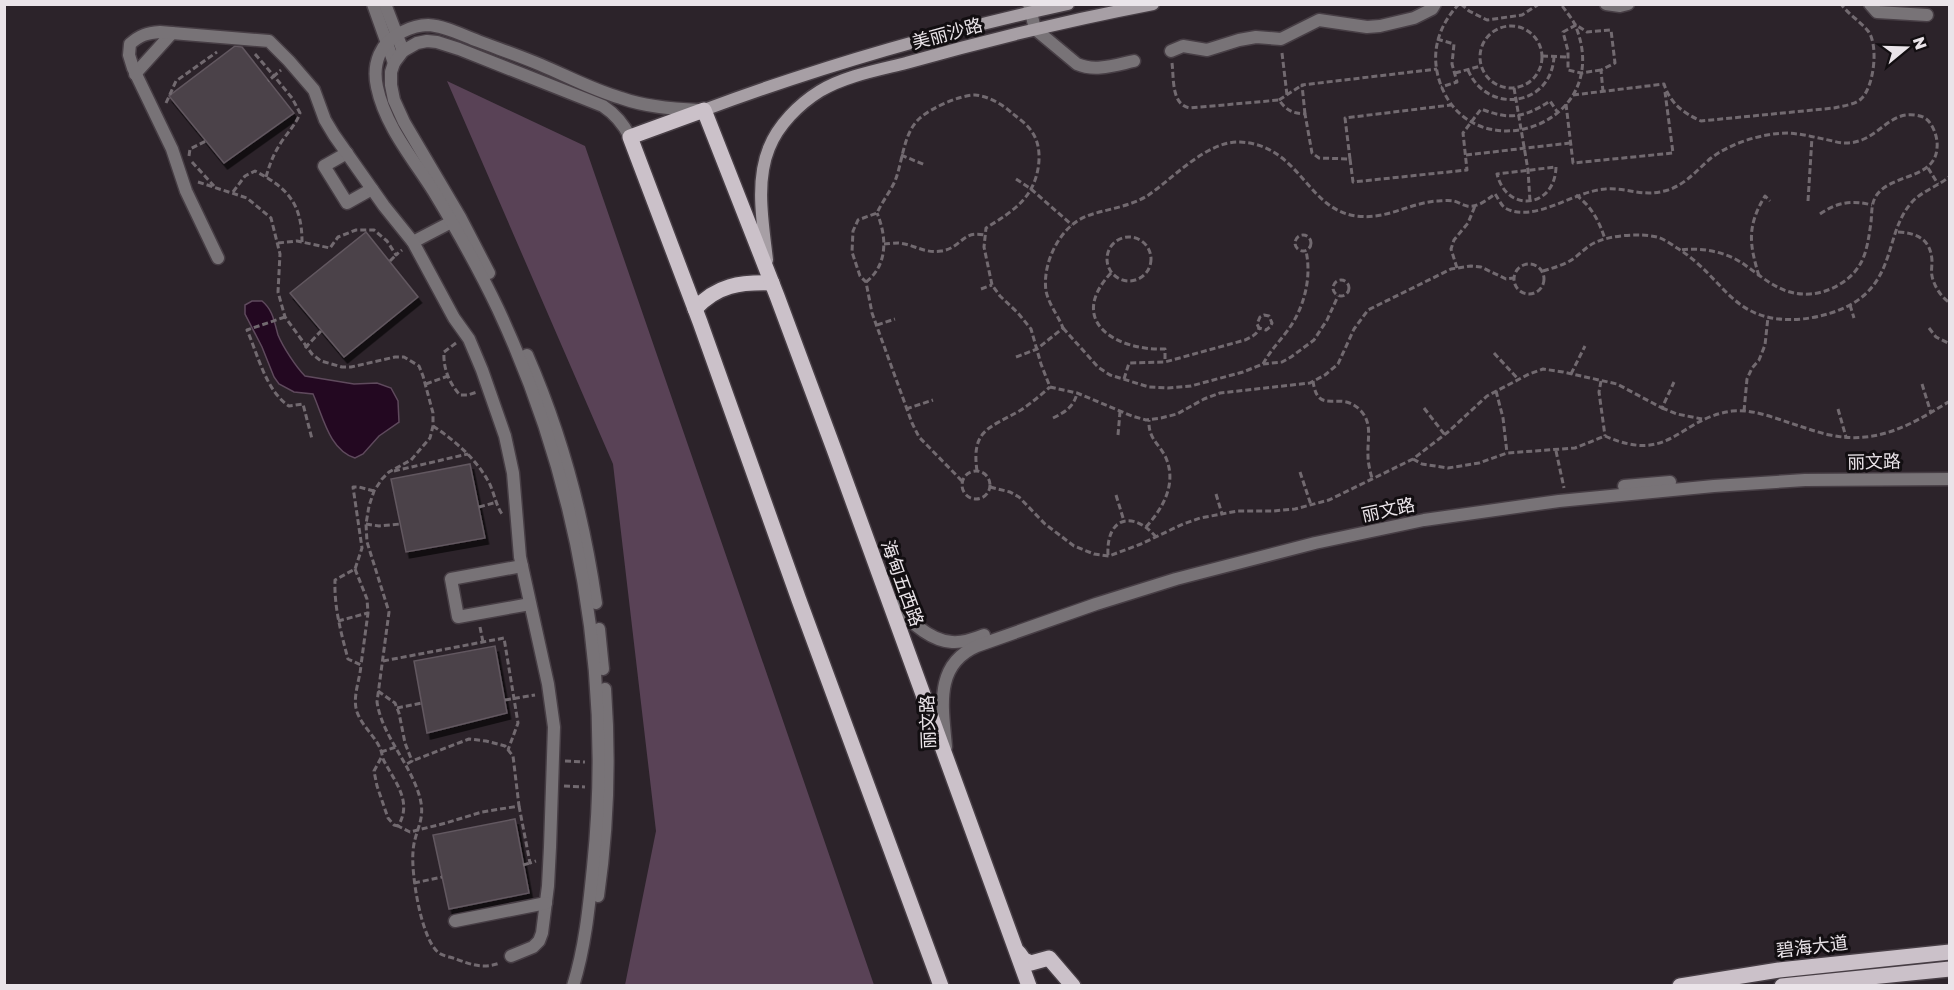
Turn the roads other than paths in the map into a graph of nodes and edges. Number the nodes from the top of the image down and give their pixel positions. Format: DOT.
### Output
graph roads {
  1 [pos="373,4"];
  2 [pos="385,4"];
  3 [pos="1068,4"];
  4 [pos="1153,4"];
  5 [pos="1435,4"];
  6 [pos="1606,4"];
  7 [pos="1628,4"];
  8 [pos="1870,4"];
  9 [pos="1030,9"];
  10 [pos="1928,15"];
  11 [pos="1035,29"];
  12 [pos="172,33"];
  13 [pos="392,39"];
  14 [pos="403,51"];
  15 [pos="1171,51"];
  16 [pos="1134,61"];
  17 [pos="394,63"];
  18 [pos="135,74"];
  19 [pos="704,110"];
  20 [pos="630,137"];
  21 [pos="347,153"];
  22 [pos="372,189"];
  23 [pos="456,219"];
  24 [pos="412,242"];
  25 [pos="218,258"];
  26 [pos="770,280"];
  27 [pos="695,309"];
  28 [pos="1950,473"];
  29 [pos="1950,479"];
  30 [pos="522,566"];
  31 [pos="886,593"];
  32 [pos="530,604"];
  33 [pos="947,761"];
  34 [pos="546,903"];
  35 [pos="455,921"];
  36 [pos="1015,947"];
  37 [pos="1950,952"];
  38 [pos="511,956"];
  39 [pos="1950,969"];
  40 [pos="573,986"];
  41 [pos="581,986"];
  42 [pos="942,986"];
  43 [pos="1029,986"];
  44 [pos="1073,986"];
  45 [pos="1680,986"];
  46 [pos="1782,986"];
  1 -- 13 [label="street"];
  2 -- 13 [label="street"];
  3 -- 9 [label="main road, 美丽沙路"];
  4 -- 11 [label="main road, 美丽沙路"];
  5 -- 15 [label="street"];
  6 -- 7 [label="street"];
  8 -- 10 [label="street"];
  9 -- 11 [label="street"];
  9 -- 19 [label="main road, 美丽沙路"];
  11 -- 16 [label="street"];
  11 -- 26 [label="main road, 美丽沙路"];
  12 -- 18 [label="street"];
  12 -- 18 [label="street"];
  12 -- 21 [label="street"];
  13 -- 14 [label="street"];
  13 -- 17 [label="street"];
  13 -- 19 [label="street"];
  13 -- 23 [label="street"];
  14 -- 17 [label="street"];
  14 -- 20 [label="street"];
  17 -- 23 [label="street"];
  18 -- 25 [label="street"];
  19 -- 20 [label="main road"];
  19 -- 26 [label="main road, 海甸五西路"];
  20 -- 27 [label="main road"];
  21 -- 22 [label="street"];
  21 -- 22 [label="street"];
  22 -- 24 [label="street"];
  23 -- 24 [label="street"];
  23 -- 40 [label="street"];
  23 -- 41 [label="street"];
  24 -- 30 [label="street"];
  26 -- 27 [label="main road"];
  26 -- 31 [label="main road, 海甸五西路"];
  27 -- 42 [label="main road"];
  28 -- 31 [label="street, 丽文路"];
  29 -- 33 [label="street, 丽文路"];
  30 -- 32 [label="street"];
  30 -- 32 [label="street"];
  31 -- 33 [label="main road, 海甸五西路"];
  32 -- 34 [label="street"];
  33 -- 36 [label="main road, 海甸五西路"];
  34 -- 35 [label="street"];
  34 -- 38 [label="street"];
  36 -- 43 [label="main road, 海甸五西路"];
  36 -- 44 [label="main road"];
  37 -- 45 [label="main road, 碧海大道"];
  39 -- 46 [label="main road, 碧海大道"];
}
